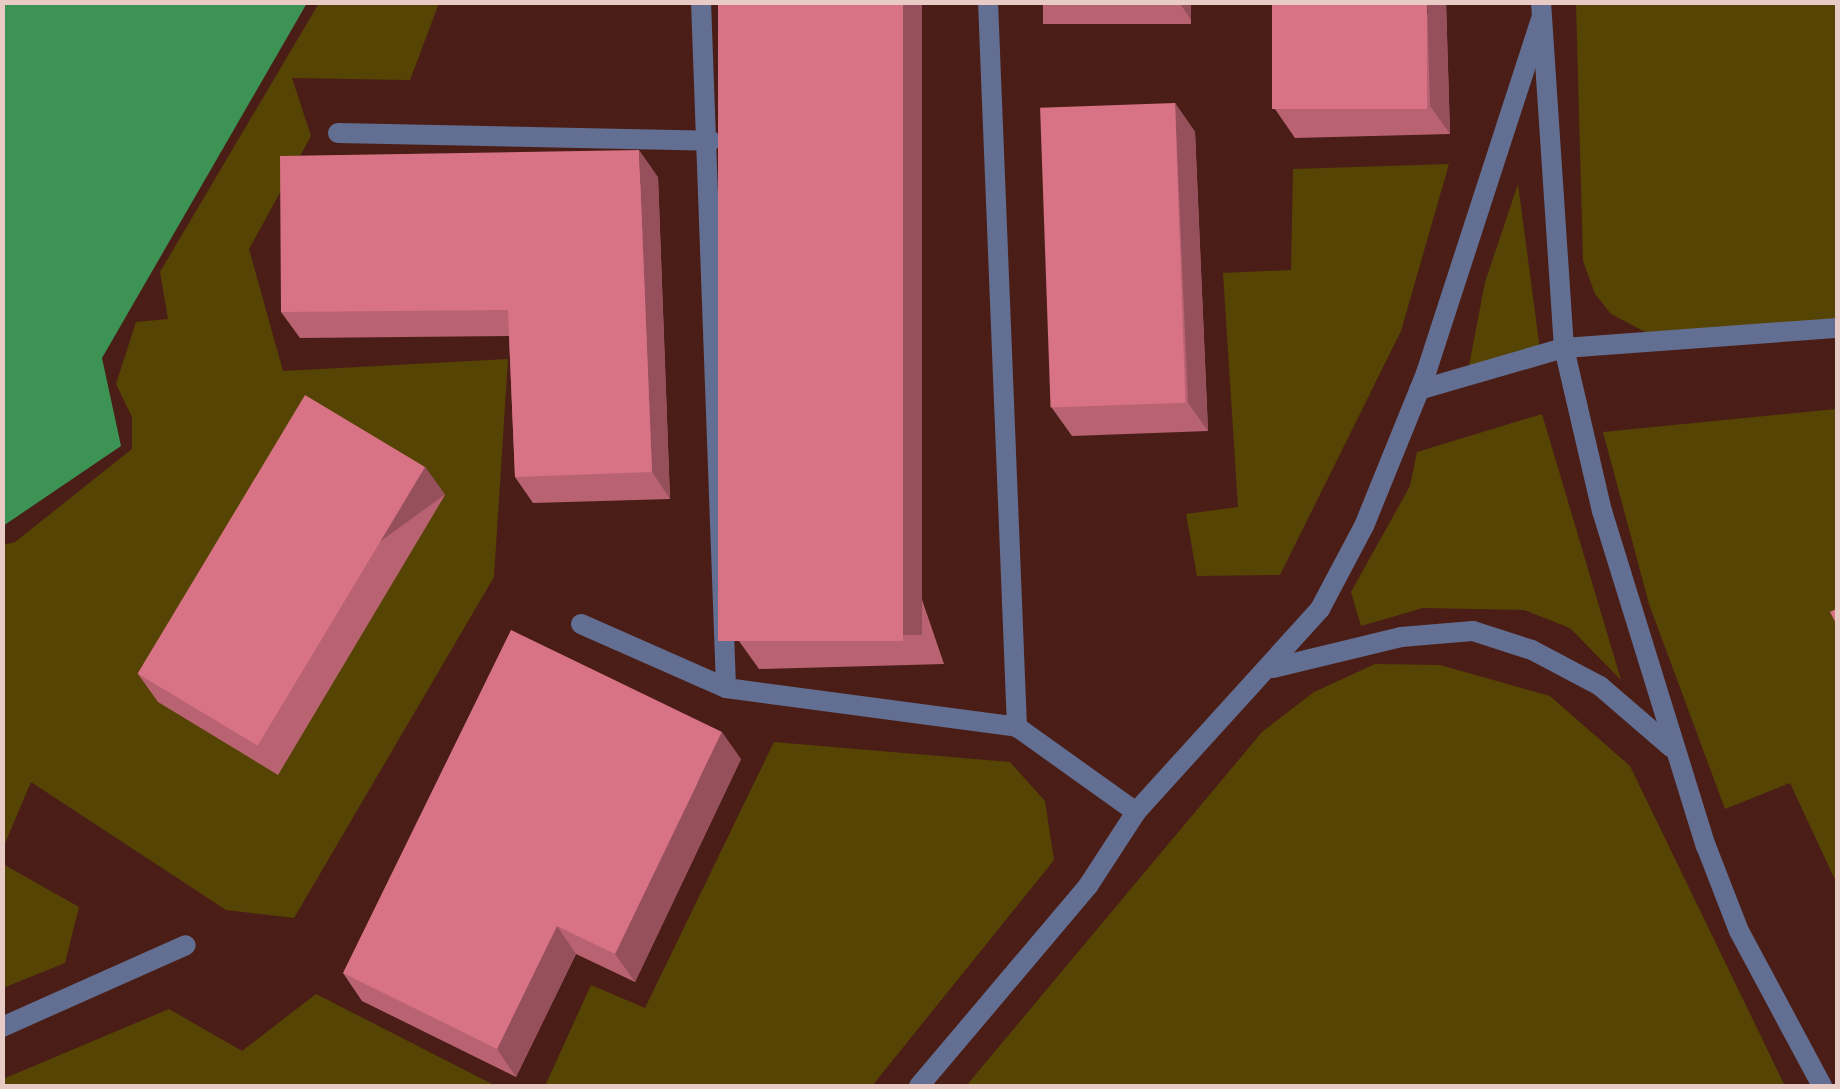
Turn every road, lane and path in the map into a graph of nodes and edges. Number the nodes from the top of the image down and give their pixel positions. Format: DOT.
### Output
graph roads {
  1 [pos="701,2"];
  2 [pos="988,2"];
  3 [pos="1542,11"];
  4 [pos="338,133"];
  5 [pos="711,141"];
  6 [pos="1838,328"];
  7 [pos="1564,348"];
  8 [pos="1419,390"];
  9 [pos="581,624"];
  10 [pos="1273,668"];
  11 [pos="726,688"];
  12 [pos="1017,727"];
  13 [pos="1672,749"];
  14 [pos="1136,812"];
  15 [pos="186,945"];
  16 [pos="2,1028"];
  17 [pos="919,1086"];
  18 [pos="1822,1086"];
  1 -- 5 [label="lane"];
  2 -- 12 [label="lane"];
  3 -- 7 [label="lane"];
  3 -- 8 [label="lane"];
  4 -- 5 [label="lane"];
  5 -- 11 [label="lane"];
  6 -- 7 [label="lane"];
  7 -- 8 [label="lane"];
  7 -- 13 [label="lane"];
  8 -- 10 [label="lane"];
  9 -- 11 [label="lane"];
  10 -- 13 [label="lane"];
  10 -- 14 [label="lane"];
  11 -- 12 [label="lane"];
  12 -- 14 [label="lane"];
  13 -- 18 [label="lane"];
  14 -- 17 [label="lane"];
  15 -- 16 [label="lane"];
}
